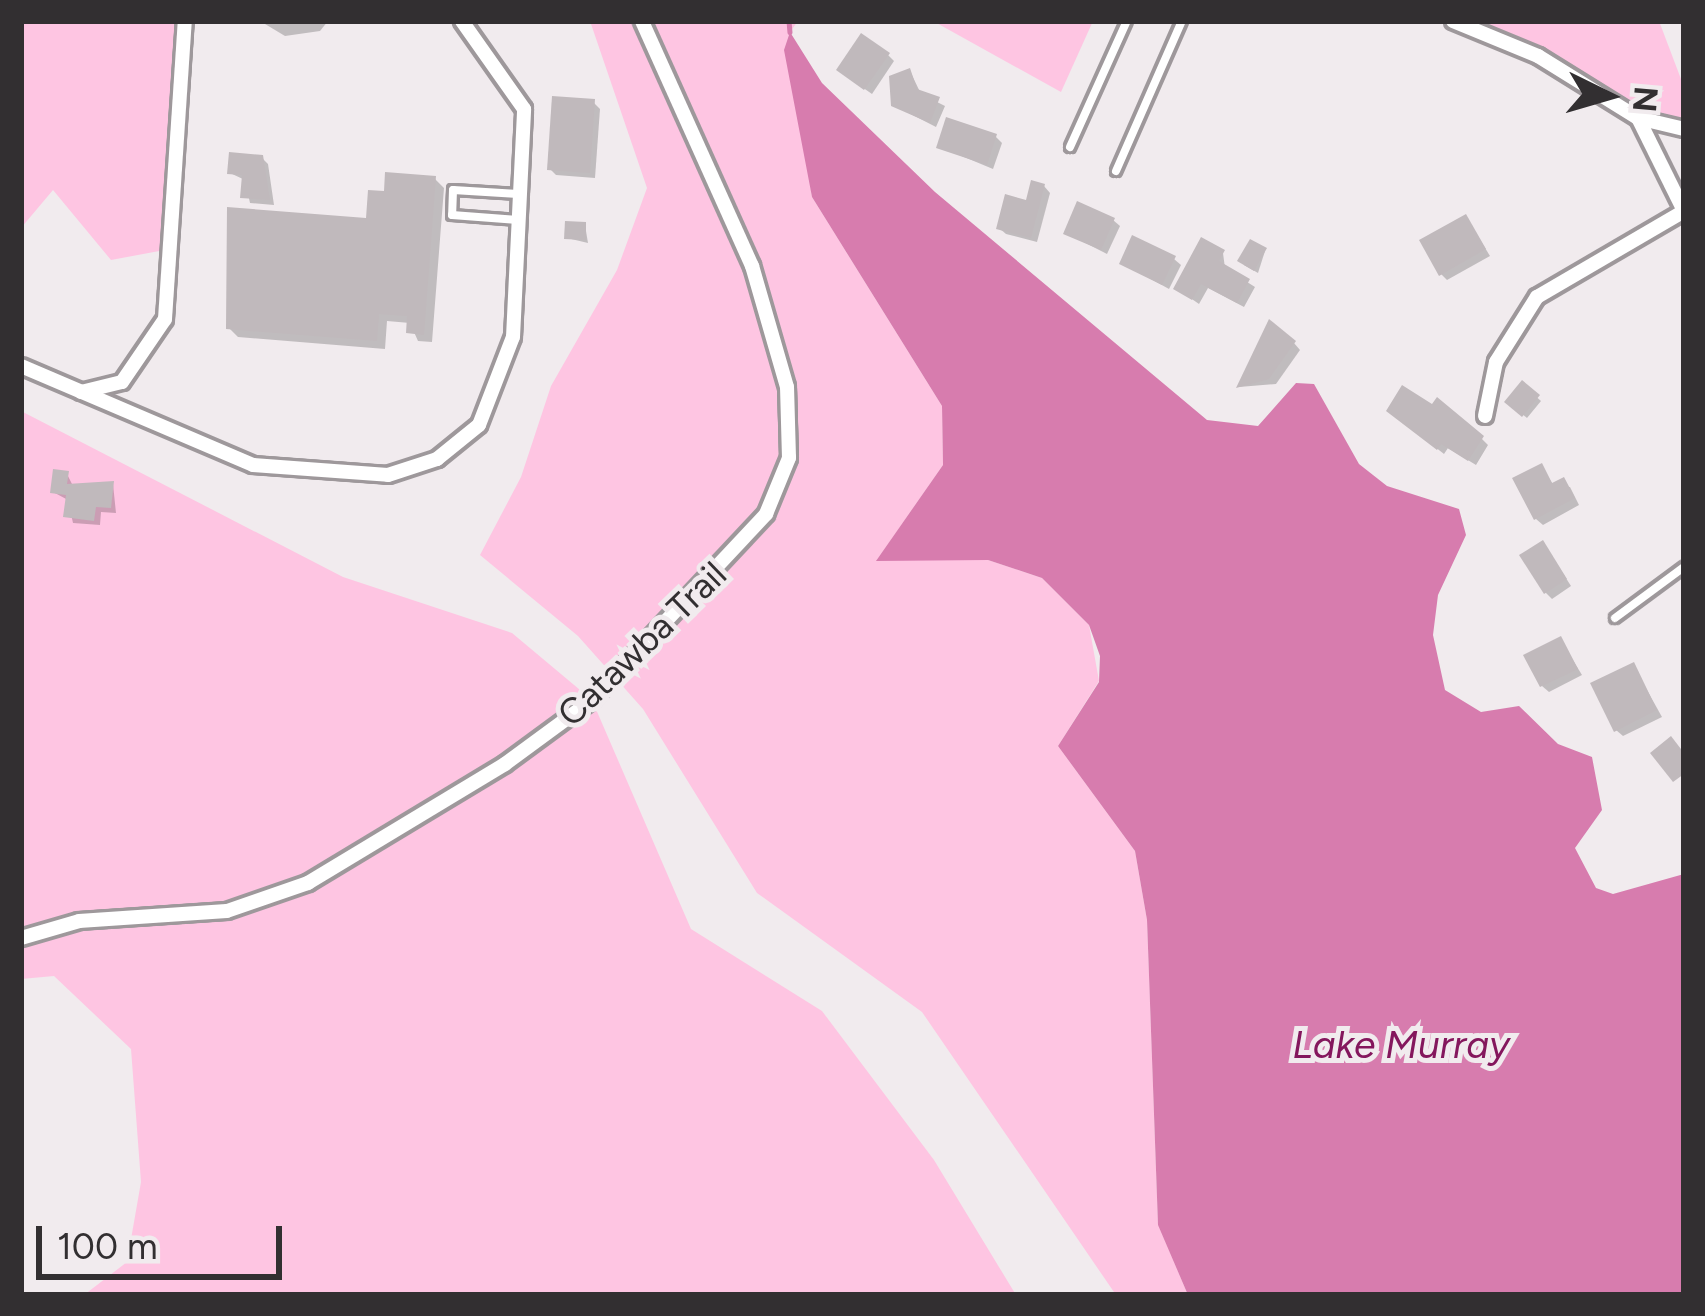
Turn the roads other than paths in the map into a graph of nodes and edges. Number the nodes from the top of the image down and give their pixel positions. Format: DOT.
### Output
graph roads {
  1 [pos="185,21"];
  2 [pos="462,21"];
  3 [pos="642,21"];
  4 [pos="1127,21"];
  5 [pos="1182,21"];
  6 [pos="1453,21"];
  7 [pos="1638,118"];
  8 [pos="1684,129"];
  9 [pos="1070,147"];
  10 [pos="1116,171"];
  11 [pos="519,195"];
  12 [pos="1684,211"];
  13 [pos="518,220"];
  14 [pos="21,366"];
  15 [pos="76,392"];
  16 [pos="1485,416"];
  17 [pos="1684,567"];
  18 [pos="1615,618"];
  19 [pos="21,938"];
  1 -- 15 [label="street"];
  2 -- 11 [label="street"];
  3 -- 19 [label="street, Catawba Trail"];
  4 -- 9 [label="lane"];
  5 -- 10 [label="lane"];
  6 -- 7 [label="street"];
  7 -- 8 [label="street"];
  7 -- 12 [label="street"];
  11 -- 13 [label="street"];
  11 -- 13 [label="lane"];
  12 -- 16 [label="street"];
  13 -- 15 [label="street"];
  14 -- 15 [label="street"];
  17 -- 18 [label="lane"];
}
